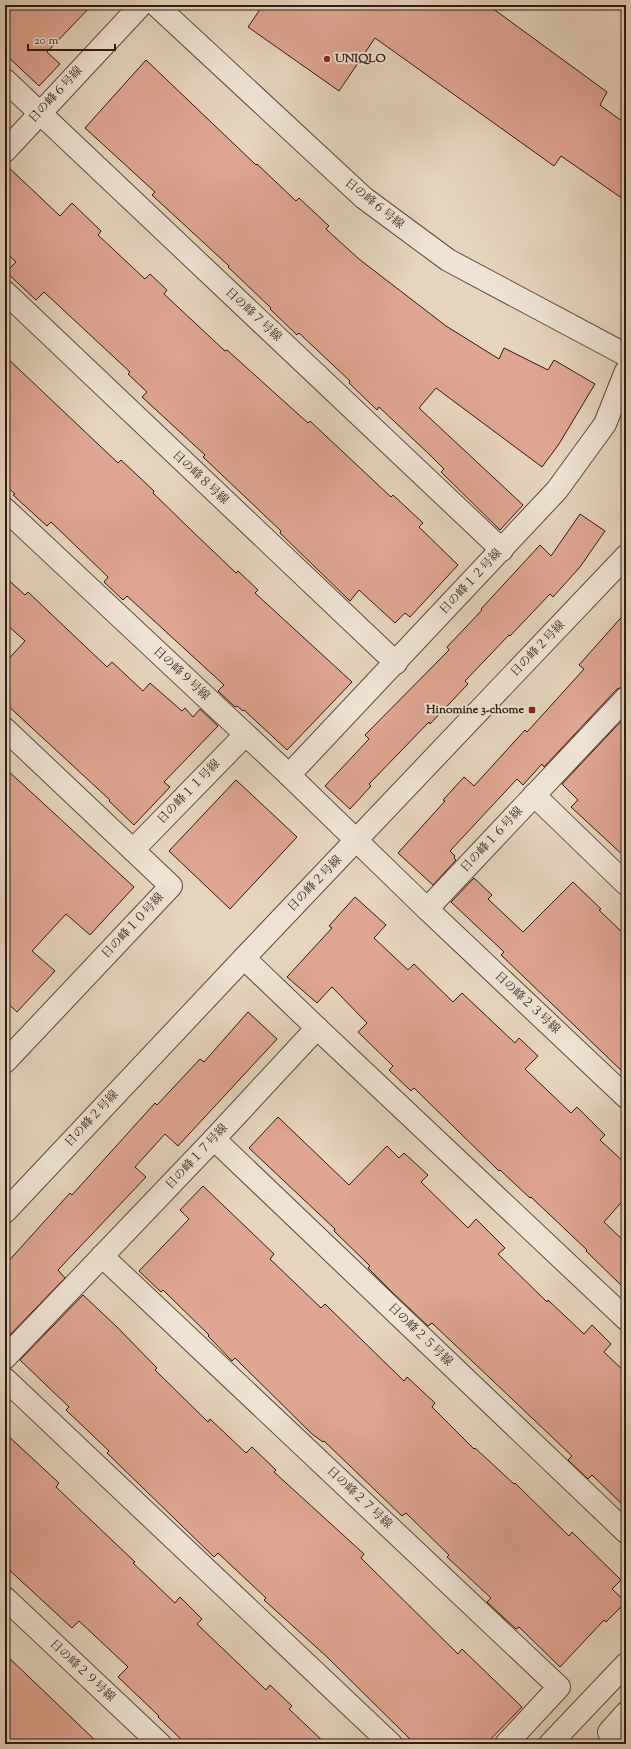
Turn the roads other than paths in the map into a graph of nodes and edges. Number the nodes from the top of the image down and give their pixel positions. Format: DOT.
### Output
graph roads {
  1 [pos="141,5"];
  2 [pos="156,5"];
  3 [pos="5,80"];
  4 [pos="40,113"];
  5 [pos="5,151"];
  6 [pos="5,292"];
  7 [pos="626,355"];
  8 [pos="626,371"];
  9 [pos="5,509"];
  10 [pos="502,550"];
  11 [pos="626,556"];
  12 [pos="396,663"];
  13 [pos="626,698"];
  14 [pos="5,729"];
  15 [pos="245,735"];
  16 [pos="289,775"];
  17 [pos="534,795"];
  18 [pos="356,840"];
  19 [pos="133,850"];
  20 [pos="626,884"];
  21 [pos="427,910"];
  22 [pos="244,958"];
  23 [pos="317,1028"];
  24 [pos="5,1062"];
  25 [pos="626,1097"];
  26 [pos="214,1139"];
  27 [pos="5,1212"];
  28 [pos="102,1256"];
  29 [pos="626,1319"];
  30 [pos="5,1358"];
  31 [pos="5,1379"];
  32 [pos="626,1532"];
  33 [pos="5,1598"];
  34 [pos="626,1664"];
  35 [pos="626,1713"];
  36 [pos="160,1744"];
  37 [pos="391,1744"];
  38 [pos="506,1744"];
  39 [pos="550,1744"];
  40 [pos="622,1744"];
  1 -- 4 [label="street, 日の峰６号線"];
  2 -- 7 [label="street, 日の峰６号線"];
  3 -- 4 [label="street, 日の峰７号線"];
  4 -- 5 [label="street, 日の峰６号線"];
  4 -- 10 [label="street, 日の峰７号線"];
  6 -- 12 [label="street, 日の峰８号線"];
  8 -- 10 [label="street, 日の峰１２号線"];
  9 -- 15 [label="street, 日の峰９号線"];
  10 -- 12 [label="street, 日の峰１２号線"];
  11 -- 18 [label="street, 日の峰２号線"];
  12 -- 16 [label="street, 日の峰１２号線"];
  13 -- 17 [label="street, 日の峰１６号線"];
  14 -- 19 [label="street, 日の峰１０号線"];
  15 -- 16 [label="street, 日の峰９号線"];
  15 -- 19 [label="street, 日の峰１１号線"];
  16 -- 18 [label="street, 日の峰９号線"];
  17 -- 20 [label="street"];
  17 -- 21 [label="street, 日の峰１６号線"];
  18 -- 21 [label="street"];
  18 -- 22 [label="street, 日の峰２号線"];
  19 -- 24 [label="street, 日の峰１０号線"];
  21 -- 25 [label="street, 日の峰２３号線"];
  22 -- 23 [label="street"];
  22 -- 27 [label="street, 日の峰２号線"];
  23 -- 26 [label="street, 日の峰１７号線"];
  23 -- 29 [label="street"];
  26 -- 28 [label="street, 日の峰１７号線"];
  26 -- 32 [label="street, 日の峰２５号線"];
  28 -- 30 [label="street, 日の峰１７号線"];
  28 -- 38 [label="street, 日の峰２７号線"];
  31 -- 37 [label="street"];
  33 -- 36 [label="street, 日の峰２９号線"];
  34 -- 39 [label="street"];
  35 -- 40 [label="street"];
}
